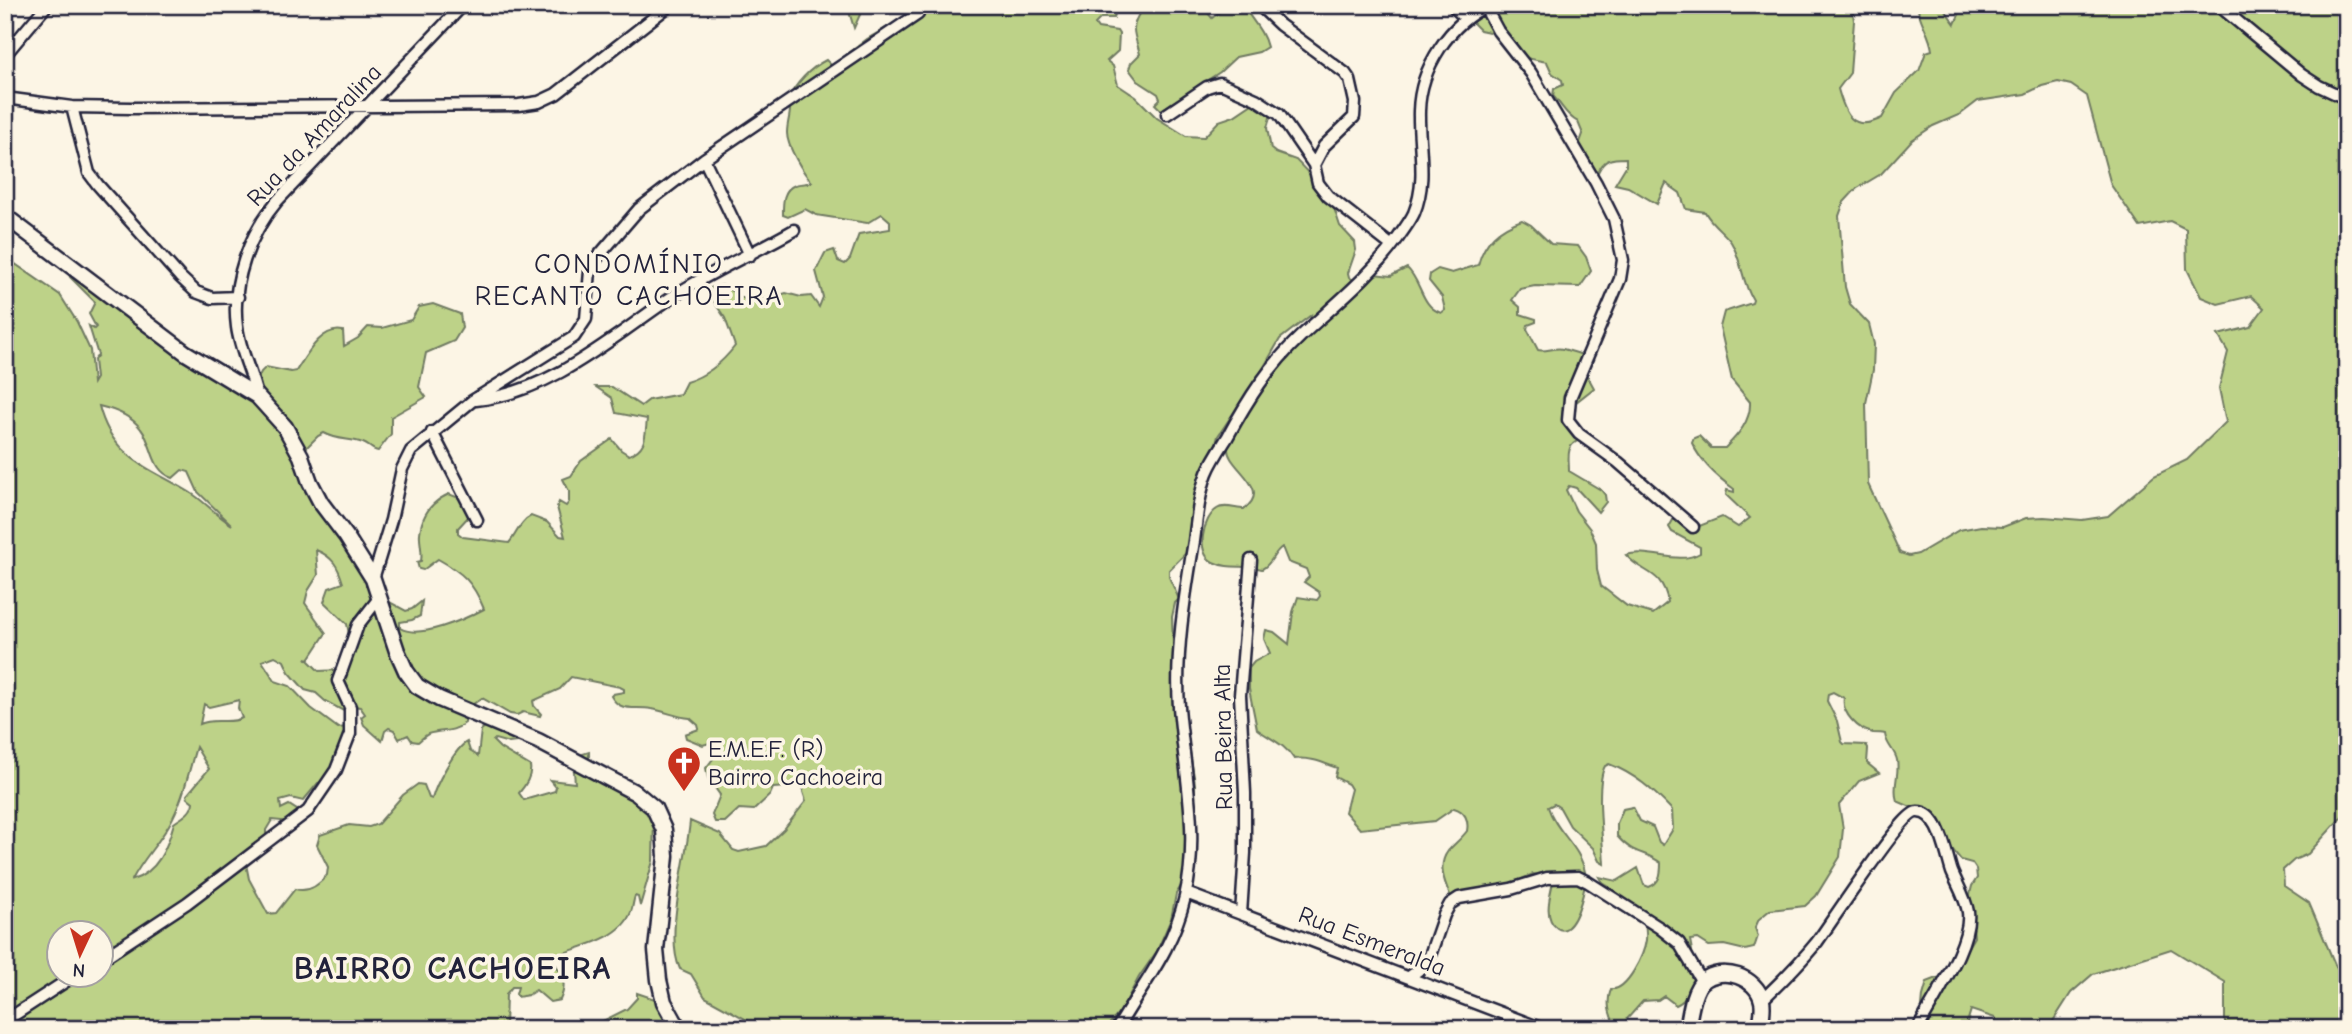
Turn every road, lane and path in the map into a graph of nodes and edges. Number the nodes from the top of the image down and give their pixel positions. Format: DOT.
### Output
graph roads {
  1 [pos="47,5"];
  2 [pos="463,5"];
  3 [pos="670,5"];
  4 [pos="1259,5"];
  5 [pos="1452,5"];
  6 [pos="2218,5"];
  7 [pos="1487,6"];
  8 [pos="918,15"];
  9 [pos="1465,18"];
  10 [pos="5,55"];
  11 [pos="5,97"];
  12 [pos="2347,99"];
  13 [pos="370,106"];
  14 [pos="72,107"];
  15 [pos="1167,114"];
  16 [pos="704,159"];
  17 [pos="1314,165"];
  18 [pos="5,216"];
  19 [pos="794,230"];
  20 [pos="1392,246"];
  21 [pos="751,255"];
  22 [pos="238,297"];
  23 [pos="257,396"];
  24 [pos="472,401"];
  25 [pos="432,432"];
  26 [pos="477,520"];
  27 [pos="1693,527"];
  28 [pos="1251,561"];
  29 [pos="373,579"];
  30 [pos="379,598"];
  31 [pos="1186,893"];
  32 [pos="1241,914"];
  33 [pos="116,950"];
  34 [pos="1409,977"];
  35 [pos="1702,982"];
  36 [pos="57,988"];
  37 [pos="1762,1000"];
  38 [pos="5,1021"];
  39 [pos="679,1029"];
  40 [pos="1117,1029"];
  41 [pos="1543,1029"];
  42 [pos="1687,1029"];
  43 [pos="1760,1029"];
  44 [pos="1918,1029"];
  1 -- 10 [label="street"];
  2 -- 13 [label="street, Rua da Amaralina"];
  3 -- 13 [label="street"];
  4 -- 17 [label="street"];
  5 -- 9 [label="street"];
  6 -- 12 [label="street"];
  7 -- 9 [label="street"];
  7 -- 27 [label="street"];
  8 -- 16 [label="street"];
  9 -- 20 [label="street"];
  11 -- 14 [label="street"];
  13 -- 14 [label="street"];
  13 -- 22 [label="street, Rua da Amaralina"];
  14 -- 22 [label="street"];
  15 -- 17 [label="street"];
  16 -- 21 [label="street"];
  16 -- 24 [label="street"];
  17 -- 20 [label="street"];
  18 -- 23 [label="street"];
  19 -- 21 [label="street"];
  20 -- 31 [label="street"];
  21 -- 24 [label="street"];
  22 -- 23 [label="street, Rua da Amaralina"];
  23 -- 29 [label="street"];
  24 -- 25 [label="street"];
  25 -- 26 [label="street"];
  25 -- 29 [label="street"];
  28 -- 32 [label="street, Rua Beira Alta"];
  29 -- 30 [label="street"];
  30 -- 33 [label="street"];
  30 -- 39 [label="street"];
  31 -- 32 [label="street, Rua Esmeralda"];
  31 -- 40 [label="street"];
  32 -- 34 [label="street, Rua Esmeralda"];
  34 -- 35 [label="street"];
  34 -- 41 [label="street, Rua Esmeralda"];
  35 -- 37 [label="street"];
  35 -- 42 [label="street"];
  36 -- 38 [label="street"];
  37 -- 43 [label="street"];
  37 -- 44 [label="street"];
}
